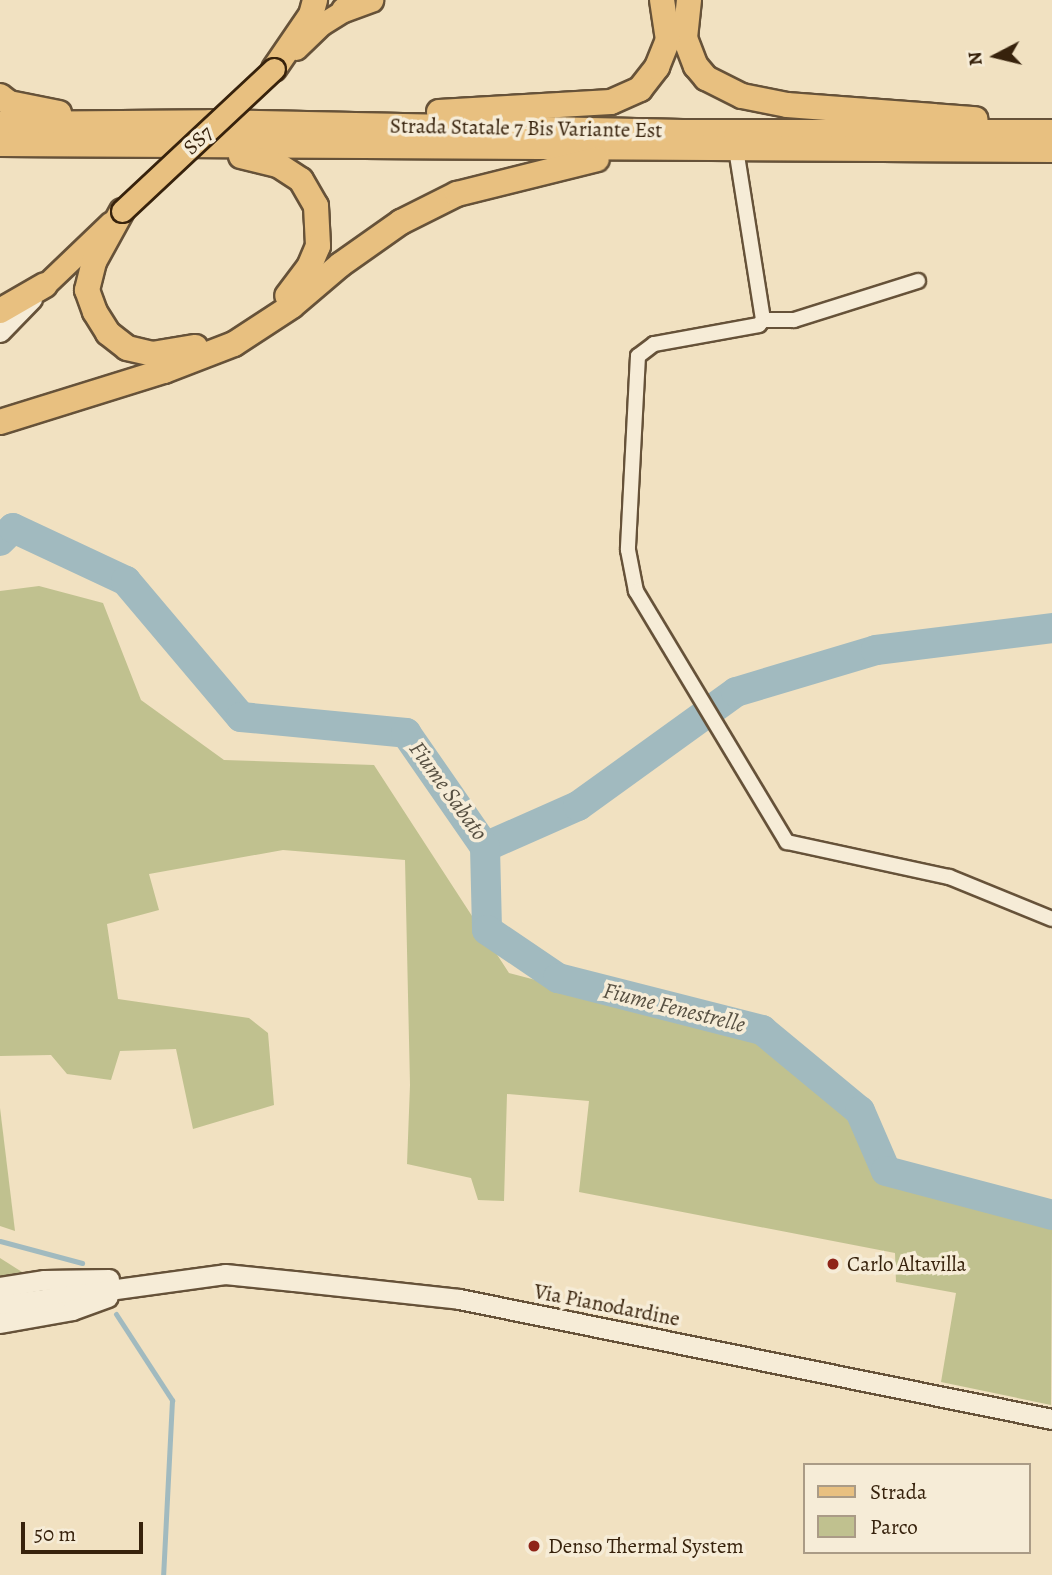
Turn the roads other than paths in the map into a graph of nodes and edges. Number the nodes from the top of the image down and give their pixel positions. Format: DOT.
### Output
graph roads {
  1 [pos="314,0"];
  2 [pos="371,0"];
  3 [pos="662,0"];
  4 [pos="689,0"];
  5 [pos="352,5"];
  6 [pos="274,69"];
  7 [pos="0,96"];
  8 [pos="211,122"];
  9 [pos="0,124"];
  10 [pos="1052,126"];
  11 [pos="1052,132"];
  12 [pos="157,135"];
  13 [pos="0,144"];
  14 [pos="61,145"];
  15 [pos="674,149"];
  16 [pos="736,149"];
  17 [pos="1052,150"];
  18 [pos="0,151"];
  19 [pos="122,211"];
  20 [pos="918,281"];
  21 [pos="45,285"];
  22 [pos="0,311"];
  23 [pos="763,320"];
  24 [pos="0,332"];
  25 [pos="0,422"];
  26 [pos="1052,919"];
  27 [pos="148,1281"];
  28 [pos="0,1287"];
  29 [pos="0,1305"];
  30 [pos="0,1323"];
  31 [pos="1052,1419"];
  1 -- 6 [label="highway"];
  2 -- 5 [label="highway"];
  3 -- 8 [label="highway"];
  4 -- 10 [label="highway"];
  5 -- 6 [label="main road, SS7"];
  6 -- 19 [label="main road, SS7 / SS7, bridge"];
  7 -- 12 [label="highway"];
  8 -- 11 [label="highway, Strada Statale 7 Bis Variante Est"];
  8 -- 12 [label="highway, Strada Statale 7 Bis Variante Est"];
  9 -- 12 [label="highway, Strada Statale 7 Bis Variante Est"];
  12 -- 14 [label="highway, SS7"];
  12 -- 15 [label="highway, Strada Statale 7 Bis Variante Est"];
  12 -- 19 [label="highway, SS7"];
  13 -- 14 [label="highway, SS7"];
  14 -- 18 [label="highway"];
  15 -- 16 [label="highway, Strada Statale 7 Bis Variante Est"];
  15 -- 25 [label="highway"];
  16 -- 17 [label="highway, Strada Statale 7 Bis Variante Est"];
  16 -- 23 [label="street"];
  19 -- 21 [label="main road, SS7"];
  20 -- 23 [label="street"];
  21 -- 22 [label="highway"];
  21 -- 24 [label="street"];
  23 -- 26 [label="street"];
  27 -- 28 [label="street"];
  27 -- 29 [label="street"];
  27 -- 30 [label="street"];
  27 -- 31 [label="street, Via Pianodardine"];
}
